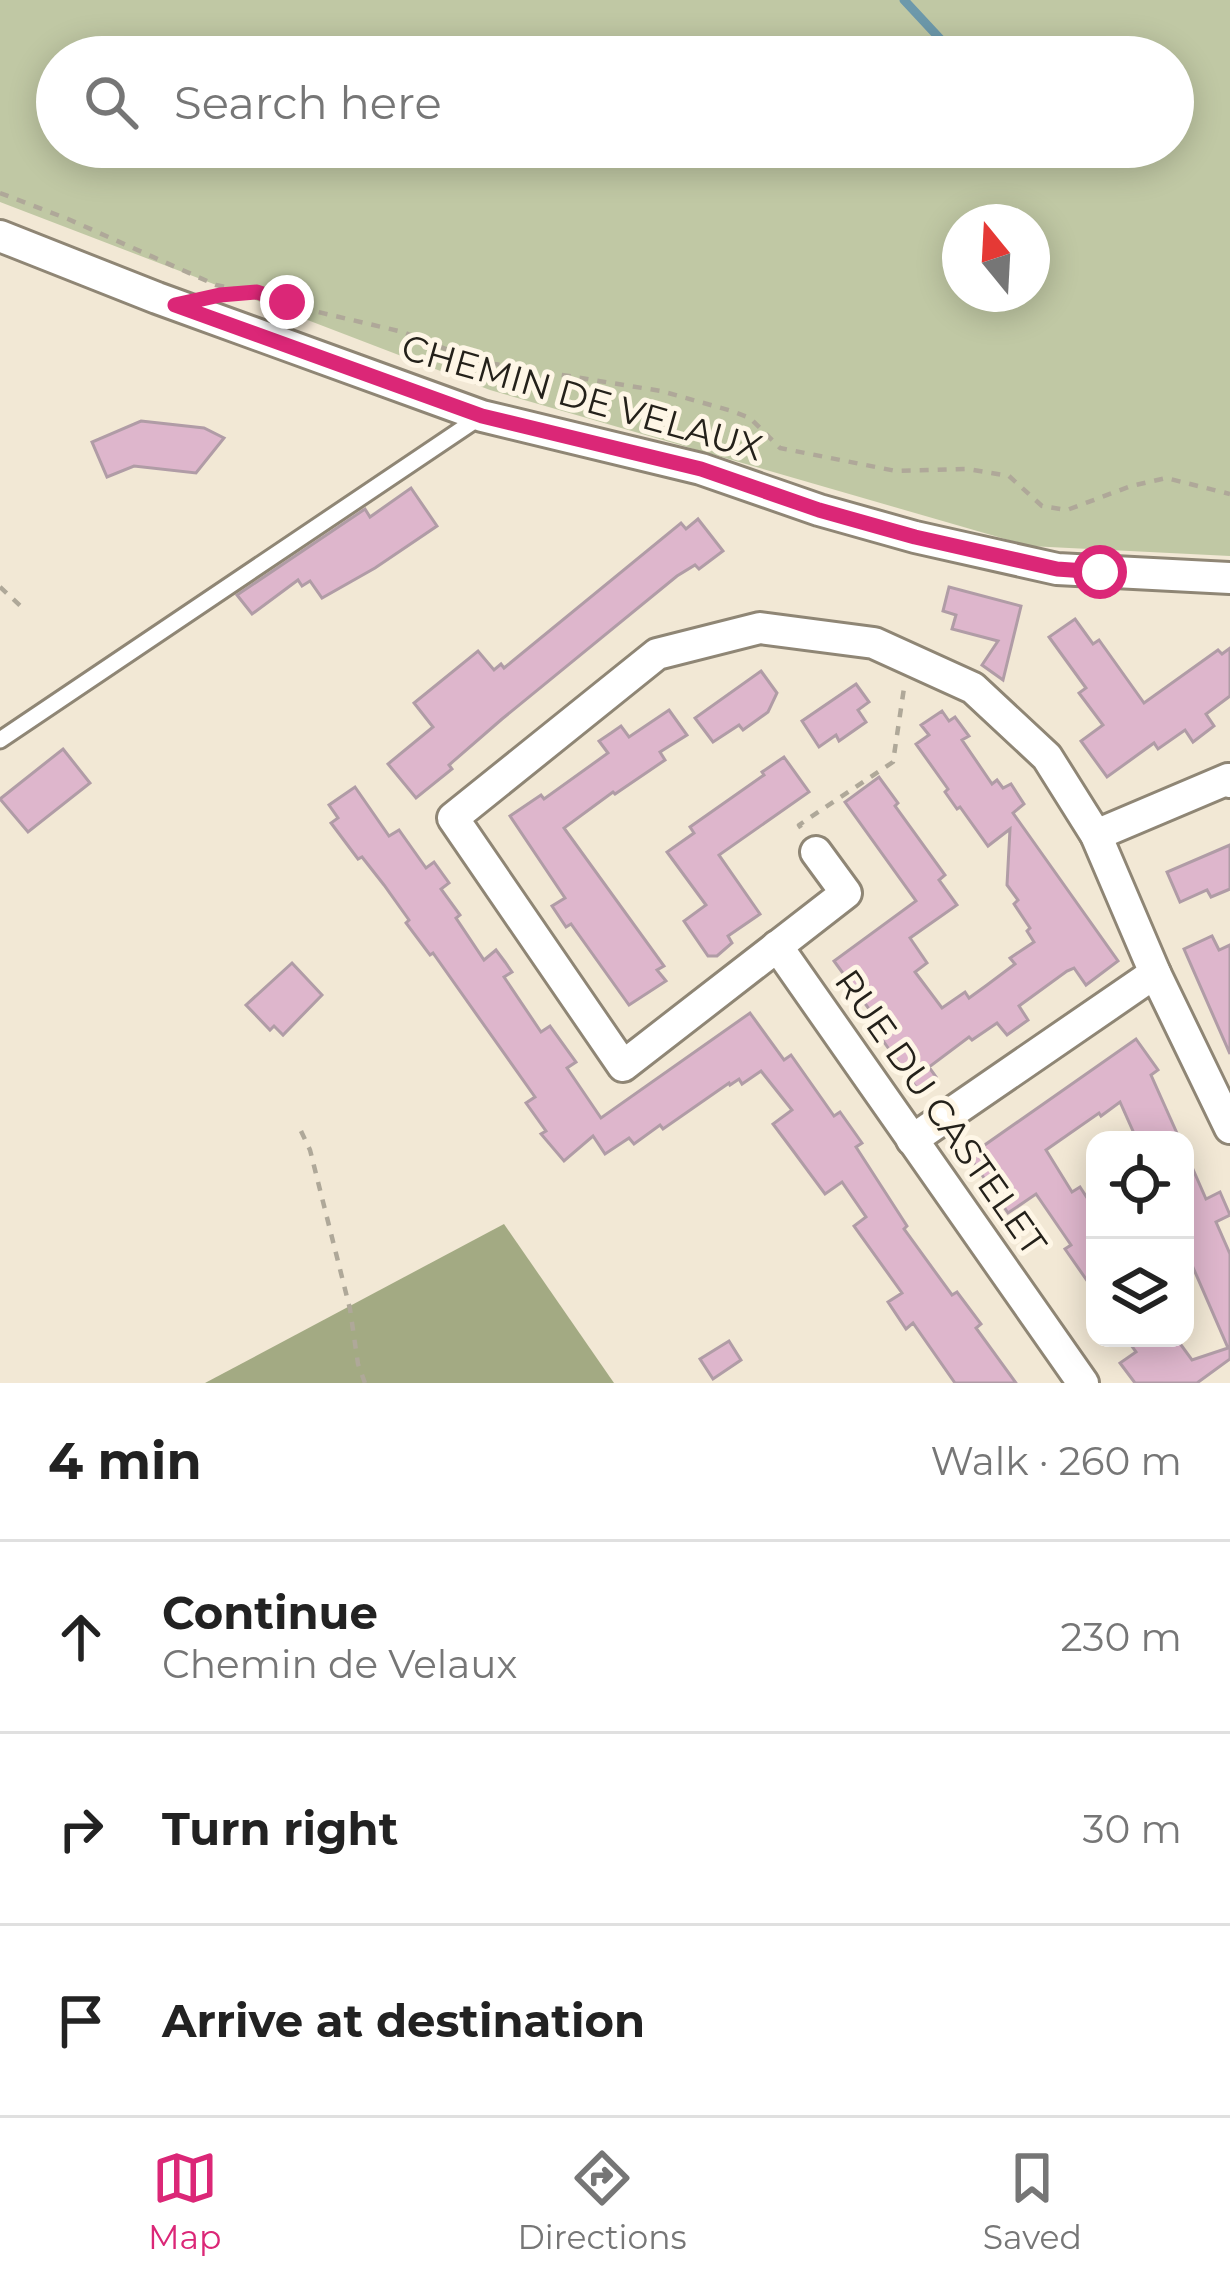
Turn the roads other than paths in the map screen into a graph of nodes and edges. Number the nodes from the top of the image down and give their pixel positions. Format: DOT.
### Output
graph roads {
  1 [pos="0,236"];
  2 [pos="482,416"];
  3 [pos="1230,578"];
  4 [pos="0,740"];
  5 [pos="1230,782"];
  6 [pos="1096,835"];
  7 [pos="816,852"];
  8 [pos="777,946"];
  9 [pos="1156,973"];
  10 [pos="1230,1128"];
  11 [pos="912,1140"];
  12 [pos="1083,1383"];
  1 -- 2 [label="street, CHEMIN DE VELAUX"];
  2 -- 3 [label="street, CHEMIN DE VELAUX"];
  2 -- 4 [label="lane"];
  5 -- 6 [label="street"];
  6 -- 8 [label="street"];
  6 -- 9 [label="street"];
  7 -- 8 [label="street"];
  8 -- 11 [label="street, RUE DU CASTELET"];
  9 -- 10 [label="street"];
  9 -- 11 [label="street"];
  11 -- 12 [label="street, RUE DU CASTELET"];
}
